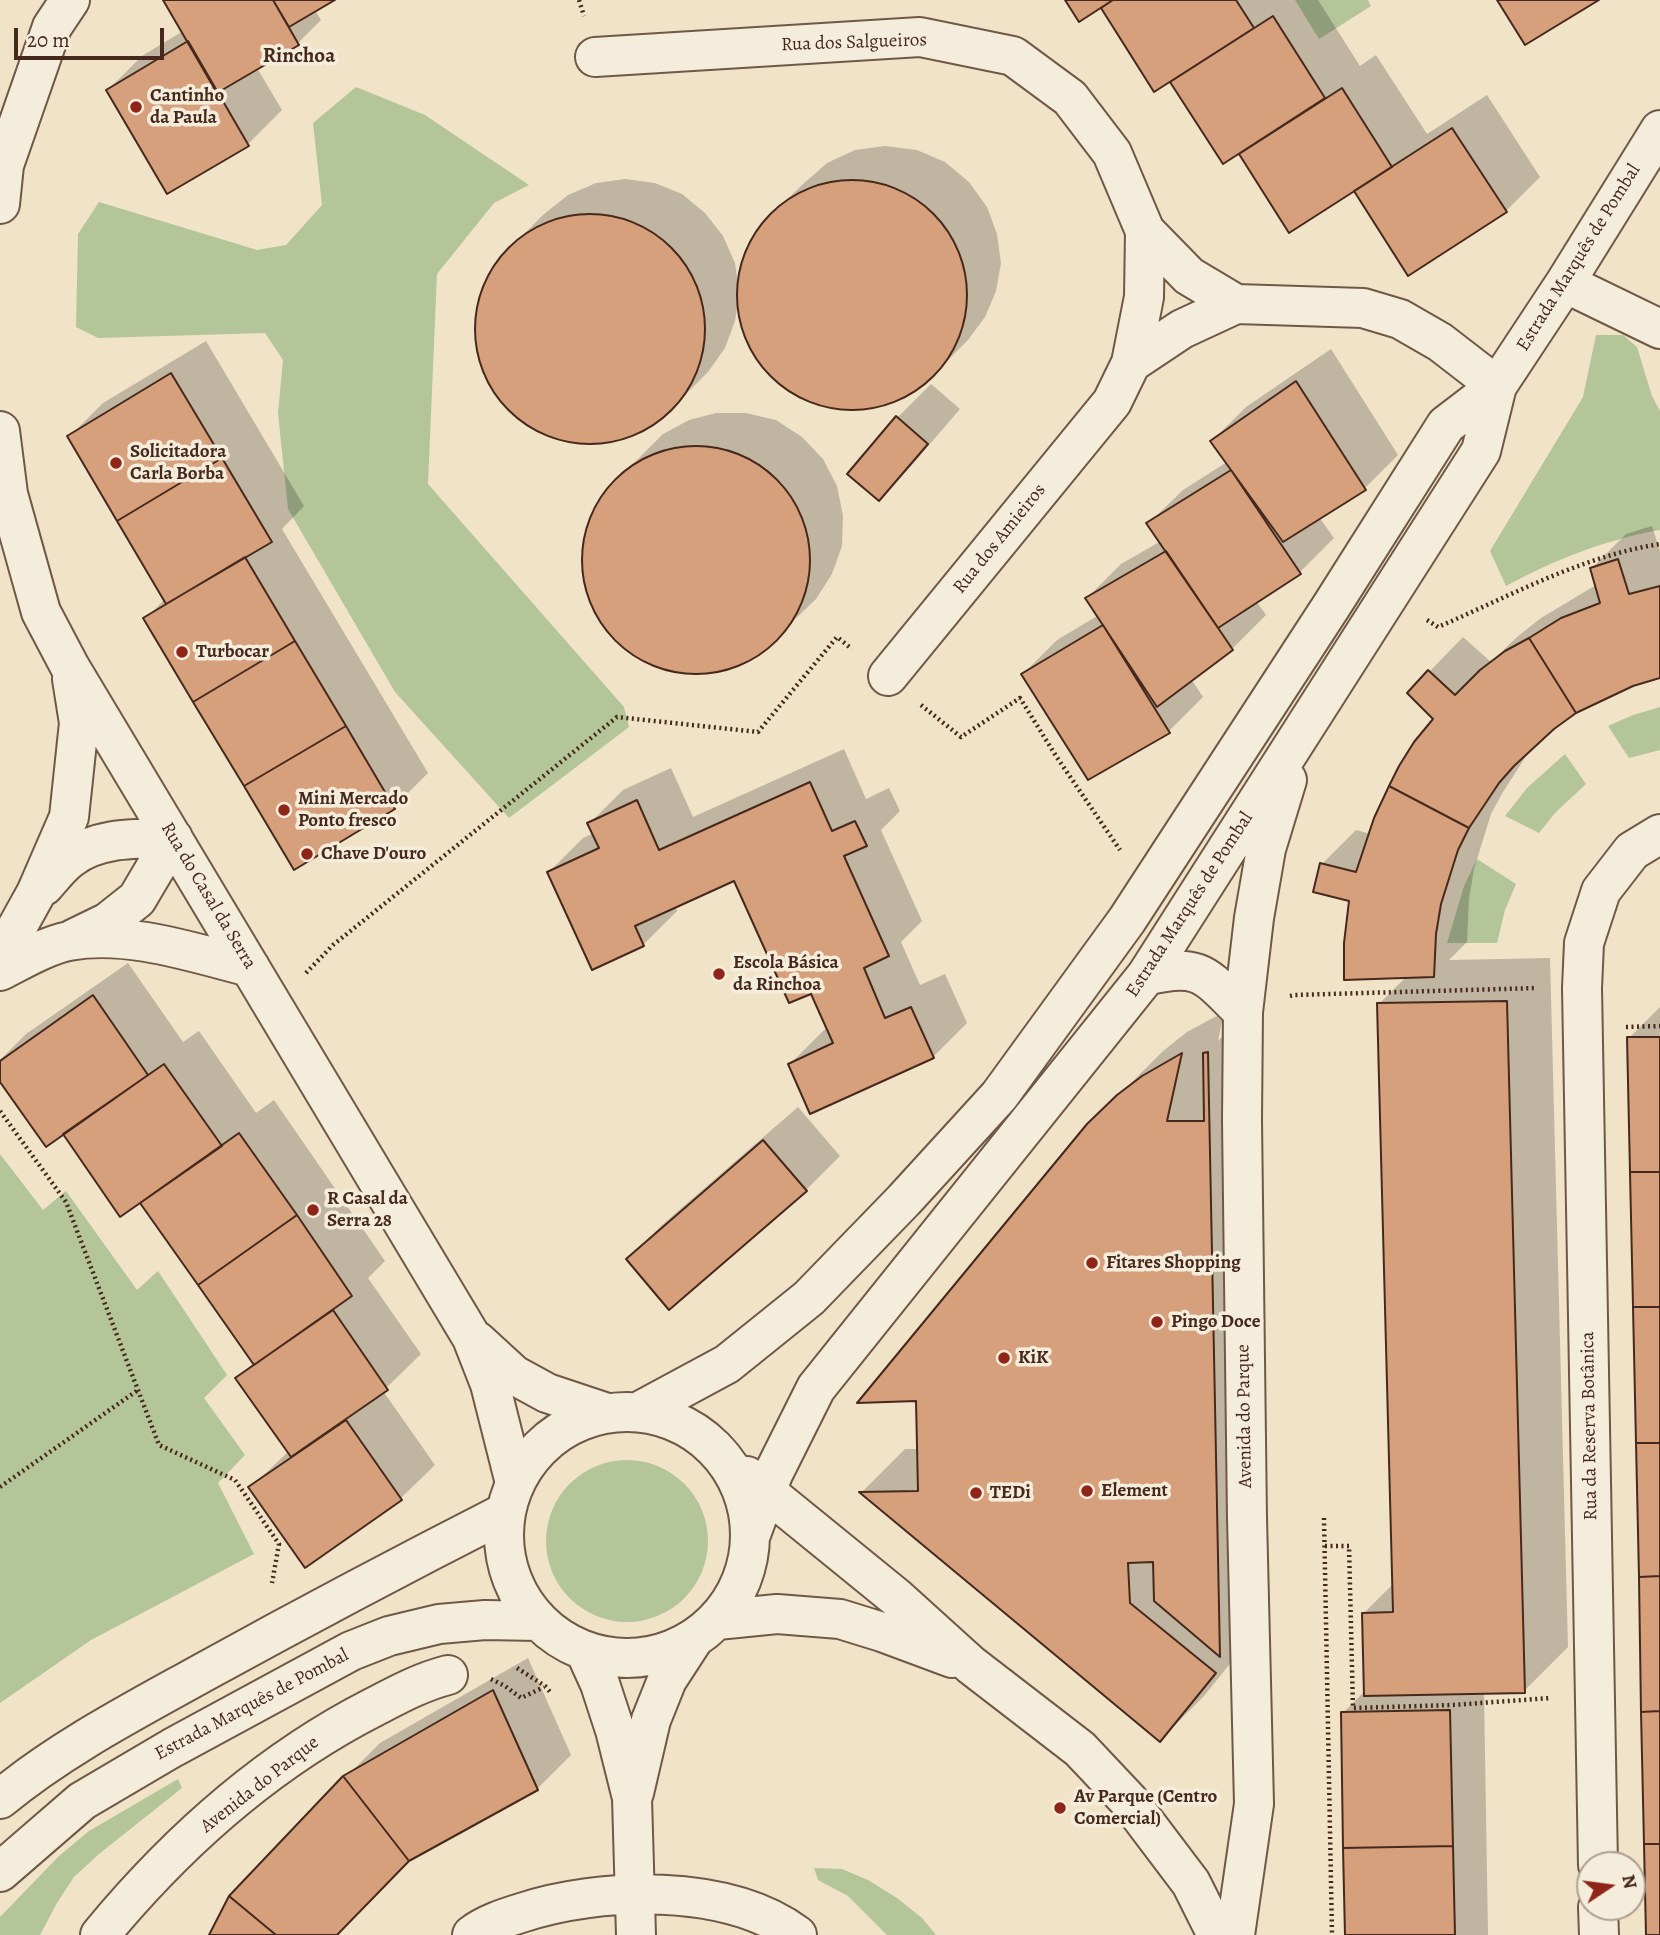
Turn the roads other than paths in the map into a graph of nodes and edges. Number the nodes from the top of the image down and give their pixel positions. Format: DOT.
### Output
graph roads {
  1 [pos="70,0"];
  2 [pos="595,57"];
  3 [pos="1660,130"];
  4 [pos="0,204"];
  5 [pos="1145,231"];
  6 [pos="1565,282"];
  7 [pos="1144,297"];
  8 [pos="1236,304"];
  9 [pos="1660,329"];
  10 [pos="1131,363"];
  11 [pos="1497,386"];
  12 [pos="1112,402"];
  13 [pos="0,431"];
  14 [pos="70,667"];
  15 [pos="888,676"];
  16 [pos="1323,699"];
  17 [pos="1660,834"];
  18 [pos="173,838"];
  19 [pos="36,893"];
  20 [pos="68,941"];
  21 [pos="0,958"];
  22 [pos="250,967"];
  23 [pos="0,971"];
  24 [pos="1146,976"];
  25 [pos="1243,1012"];
  26 [pos="472,1338"];
  27 [pos="623,1413"];
  28 [pos="718,1452"];
  29 [pos="766,1492"];
  30 [pos="510,1498"];
  31 [pos="750,1537"];
  32 [pos="538,1621"];
  33 [pos="705,1630"];
  34 [pos="585,1651"];
  35 [pos="971,1665"];
  36 [pos="448,1675"];
  37 [pos="632,1798"];
  38 [pos="0,1799"];
  39 [pos="1598,1851"];
  40 [pos="0,1872"];
  41 [pos="635,1895"];
  42 [pos="100,1935"];
  43 [pos="472,1935"];
  44 [pos="636,1935"];
  45 [pos="797,1935"];
  46 [pos="1217,1935"];
  47 [pos="1235,1935"];
  1 -- 4 [label="street"];
  2 -- 5 [label="street, Rua dos Salgueiros"];
  3 -- 6 [label="street, Estrada Marquês de Pombal"];
  5 -- 7 [label="street, Rua dos Salgueiros"];
  5 -- 8 [label="street, Rua dos Salgueiros"];
  5 -- 12 [label="street, Rua dos Amieiros"];
  6 -- 9 [label="street"];
  6 -- 11 [label="street, Estrada Marquês de Pombal"];
  7 -- 10 [label="street, Rua dos Amieiros"];
  8 -- 10 [label="street"];
  8 -- 11 [label="street, Rua dos Salgueiros"];
  10 -- 12 [label="street, Rua dos Amieiros"];
  11 -- 16 [label="street, Estrada Marquês de Pombal"];
  11 -- 27 [label="street, Estrada Marquês de Pombal"];
  12 -- 15 [label="street, Rua dos Amieiros"];
  13 -- 14 [label="street, Rua do Casal da Serra"];
  14 -- 18 [label="street, Rua do Casal da Serra"];
  14 -- 19 [label="street"];
  16 -- 24 [label="street, Estrada Marquês de Pombal"];
  16 -- 25 [label="street, Avenida do Parque"];
  17 -- 39 [label="street, Rua da Reserva Botânica"];
  18 -- 19 [label="street"];
  18 -- 20 [label="street"];
  18 -- 22 [label="street, Rua do Casal da Serra"];
  19 -- 21 [label="street"];
  20 -- 22 [label="street"];
  20 -- 23 [label="street"];
  22 -- 26 [label="street, Rua do Casal da Serra"];
  24 -- 25 [label="street"];
  24 -- 29 [label="street, Estrada Marquês de Pombal"];
  25 -- 47 [label="street, Avenida do Parque"];
  26 -- 27 [label="street, Rua do Casal da Serra"];
  26 -- 30 [label="street, Rua do Casal da Serra"];
  27 -- 28 [label="street"];
  27 -- 30 [label="street"];
  28 -- 29 [label="street"];
  28 -- 31 [label="street"];
  29 -- 31 [label="street, Estrada Marquês de Pombal"];
  29 -- 35 [label="street"];
  30 -- 32 [label="street"];
  30 -- 38 [label="street"];
  31 -- 33 [label="street"];
  32 -- 34 [label="street"];
  32 -- 40 [label="street, Estrada Marquês de Pombal"];
  33 -- 34 [label="street"];
  33 -- 35 [label="street"];
  33 -- 37 [label="street"];
  34 -- 37 [label="street"];
  35 -- 46 [label="street"];
  36 -- 42 [label="street, Avenida do Parque"];
  37 -- 41 [label="street"];
  41 -- 43 [label="street"];
  41 -- 44 [label="street"];
  41 -- 45 [label="street"];
}
